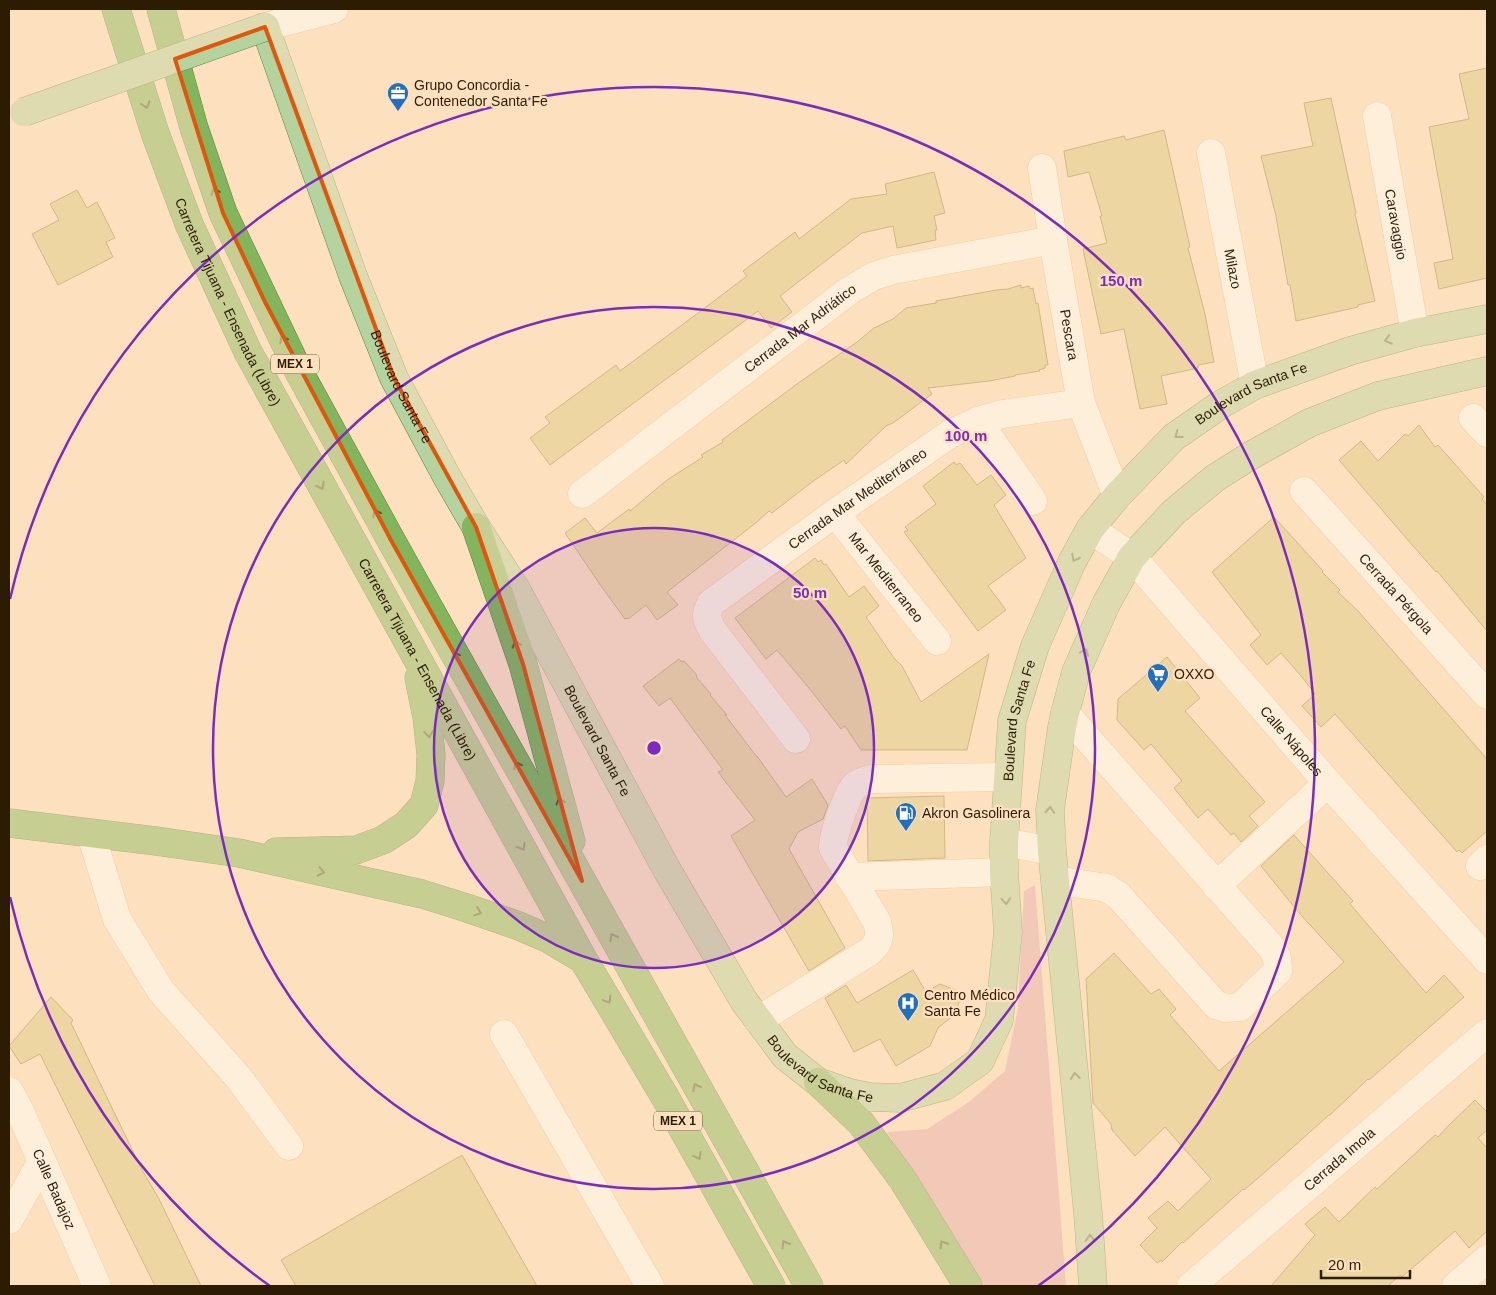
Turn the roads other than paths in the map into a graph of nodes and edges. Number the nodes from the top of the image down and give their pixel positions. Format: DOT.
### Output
graph roads {
  1 [pos="116,9"];
  2 [pos="161,9"];
  3 [pos="334,9"];
  4 [pos="265,27"];
  5 [pos="16,115"];
  6 [pos="1377,116"];
  7 [pos="1211,153"];
  8 [pos="1042,168"];
  9 [pos="1052,240"];
  10 [pos="1487,319"];
  11 [pos="1414,333"];
  12 [pos="1487,371"];
  13 [pos="1255,385"];
  14 [pos="1081,402"];
  15 [pos="978,421"];
  16 [pos="1304,491"];
  17 [pos="582,494"];
  18 [pos="1116,496"];
  19 [pos="1033,501"];
  20 [pos="835,514"];
  21 [pos="476,527"];
  22 [pos="1090,529"];
  23 [pos="1132,557"];
  24 [pos="937,641"];
  25 [pos="414,651"];
  26 [pos="1487,695"];
  27 [pos="1065,713"];
  28 [pos="796,739"];
  29 [pos="1007,777"];
  30 [pos="1328,783"];
  31 [pos="9,823"];
  32 [pos="90,834"];
  33 [pos="1004,842"];
  34 [pos="1052,851"];
  35 [pos="239,854"];
  36 [pos="1004,872"];
  37 [pos="849,878"];
  38 [pos="1055,880"];
  39 [pos="582,882"];
  40 [pos="1216,886"];
  41 [pos="583,958"];
  42 [pos="1487,960"];
  43 [pos="758,1020"];
  44 [pos="1487,1033"];
  45 [pos="504,1034"];
  46 [pos="818,1082"];
  47 [pos="9,1091"];
  48 [pos="289,1146"];
  49 [pos="42,1161"];
  50 [pos="9,1220"];
  51 [pos="1487,1259"];
  52 [pos="97,1286"];
  53 [pos="650,1286"];
  54 [pos="771,1286"];
  55 [pos="809,1286"];
  56 [pos="968,1286"];
  57 [pos="1093,1286"];
  58 [pos="1192,1286"];
  59 [pos="1456,1286"];
  1 -- 25 [label="highway, Carretera Tijuana - Ensenada (Libre) / MEX 1, one-way"];
  39 -- 2 [label="highway, MEX 1, one-way"];
  3 -- 4 [label="street"];
  4 -- 5 [label="main road, bridge"];
  4 -- 21 [label="main road, Boulevard Santa Fe"];
  6 -- 11 [label="street, Caravaggio"];
  7 -- 13 [label="street, Milazo"];
  8 -- 9 [label="street, Pescara"];
  9 -- 14 [label="street, Pescara"];
  9 -- 17 [label="street, Cerrada Mar Adriático"];
  10 -- 11 [label="main road, Boulevard Santa Fe"];
  11 -- 13 [label="main road, Boulevard Santa Fe, one-way"];
  12 -- 23 [label="main road"];
  13 -- 18 [label="main road, Boulevard Santa Fe, one-way"];
  14 -- 15 [label="street, Cerrada Mar Mediterráneo"];
  14 -- 18 [label="street, Pescara"];
  15 -- 19 [label="street"];
  15 -- 20 [label="street, Cerrada Mar Mediterráneo"];
  16 -- 26 [label="street, Cerrada Pérgola"];
  18 -- 22 [label="main road, Boulevard Santa Fe"];
  20 -- 24 [label="street, Mar Mediterraneo"];
  20 -- 28 [label="street, Cerrada Mar Mediterráneo"];
  39 -- 21 [label="highway, one-way"];
  21 -- 43 [label="main road, Boulevard Santa Fe"];
  22 -- 23 [label="street, Calle Nápoles"];
  22 -- 29 [label="main road, Boulevard Santa Fe, one-way"];
  27 -- 23 [label="main road, one-way"];
  23 -- 30 [label="street, Calle Nápoles"];
  25 -- 35 [label="highway, one-way"];
  25 -- 41 [label="highway, Carretera Tijuana - Ensenada (Libre) / MEX 1, one-way"];
  34 -- 27 [label="main road, one-way"];
  27 -- 40 [label="street"];
  29 -- 33 [label="main road, Boulevard Santa Fe"];
  29 -- 37 [label="street"];
  30 -- 40 [label="street"];
  30 -- 42 [label="street, Calle Nápoles"];
  31 -- 32 [label="highway"];
  32 -- 35 [label="highway"];
  32 -- 48 [label="street"];
  33 -- 34 [label="street"];
  33 -- 36 [label="main road, Boulevard Santa Fe"];
  34 -- 38 [label="main road"];
  35 -- 41 [label="highway, one-way"];
  36 -- 37 [label="street"];
  36 -- 46 [label="main road, Boulevard Santa Fe, one-way"];
  37 -- 43 [label="street"];
  38 -- 40 [label="street"];
  57 -- 38 [label="main road, one-way"];
  55 -- 39 [label="highway, MEX 1, one-way"];
  41 -- 54 [label="highway, Carretera Tijuana - Ensenada (Libre) / MEX 1, one-way"];
  43 -- 46 [label="main road, Boulevard Santa Fe"];
  44 -- 58 [label="street, Cerrada Imola"];
  45 -- 53 [label="street"];
  56 -- 46 [label="highway, one-way"];
  47 -- 49 [label="street, Calle Badajoz"];
  49 -- 50 [label="street"];
  49 -- 52 [label="street, Calle Badajoz"];
  51 -- 59 [label="street"];
}
